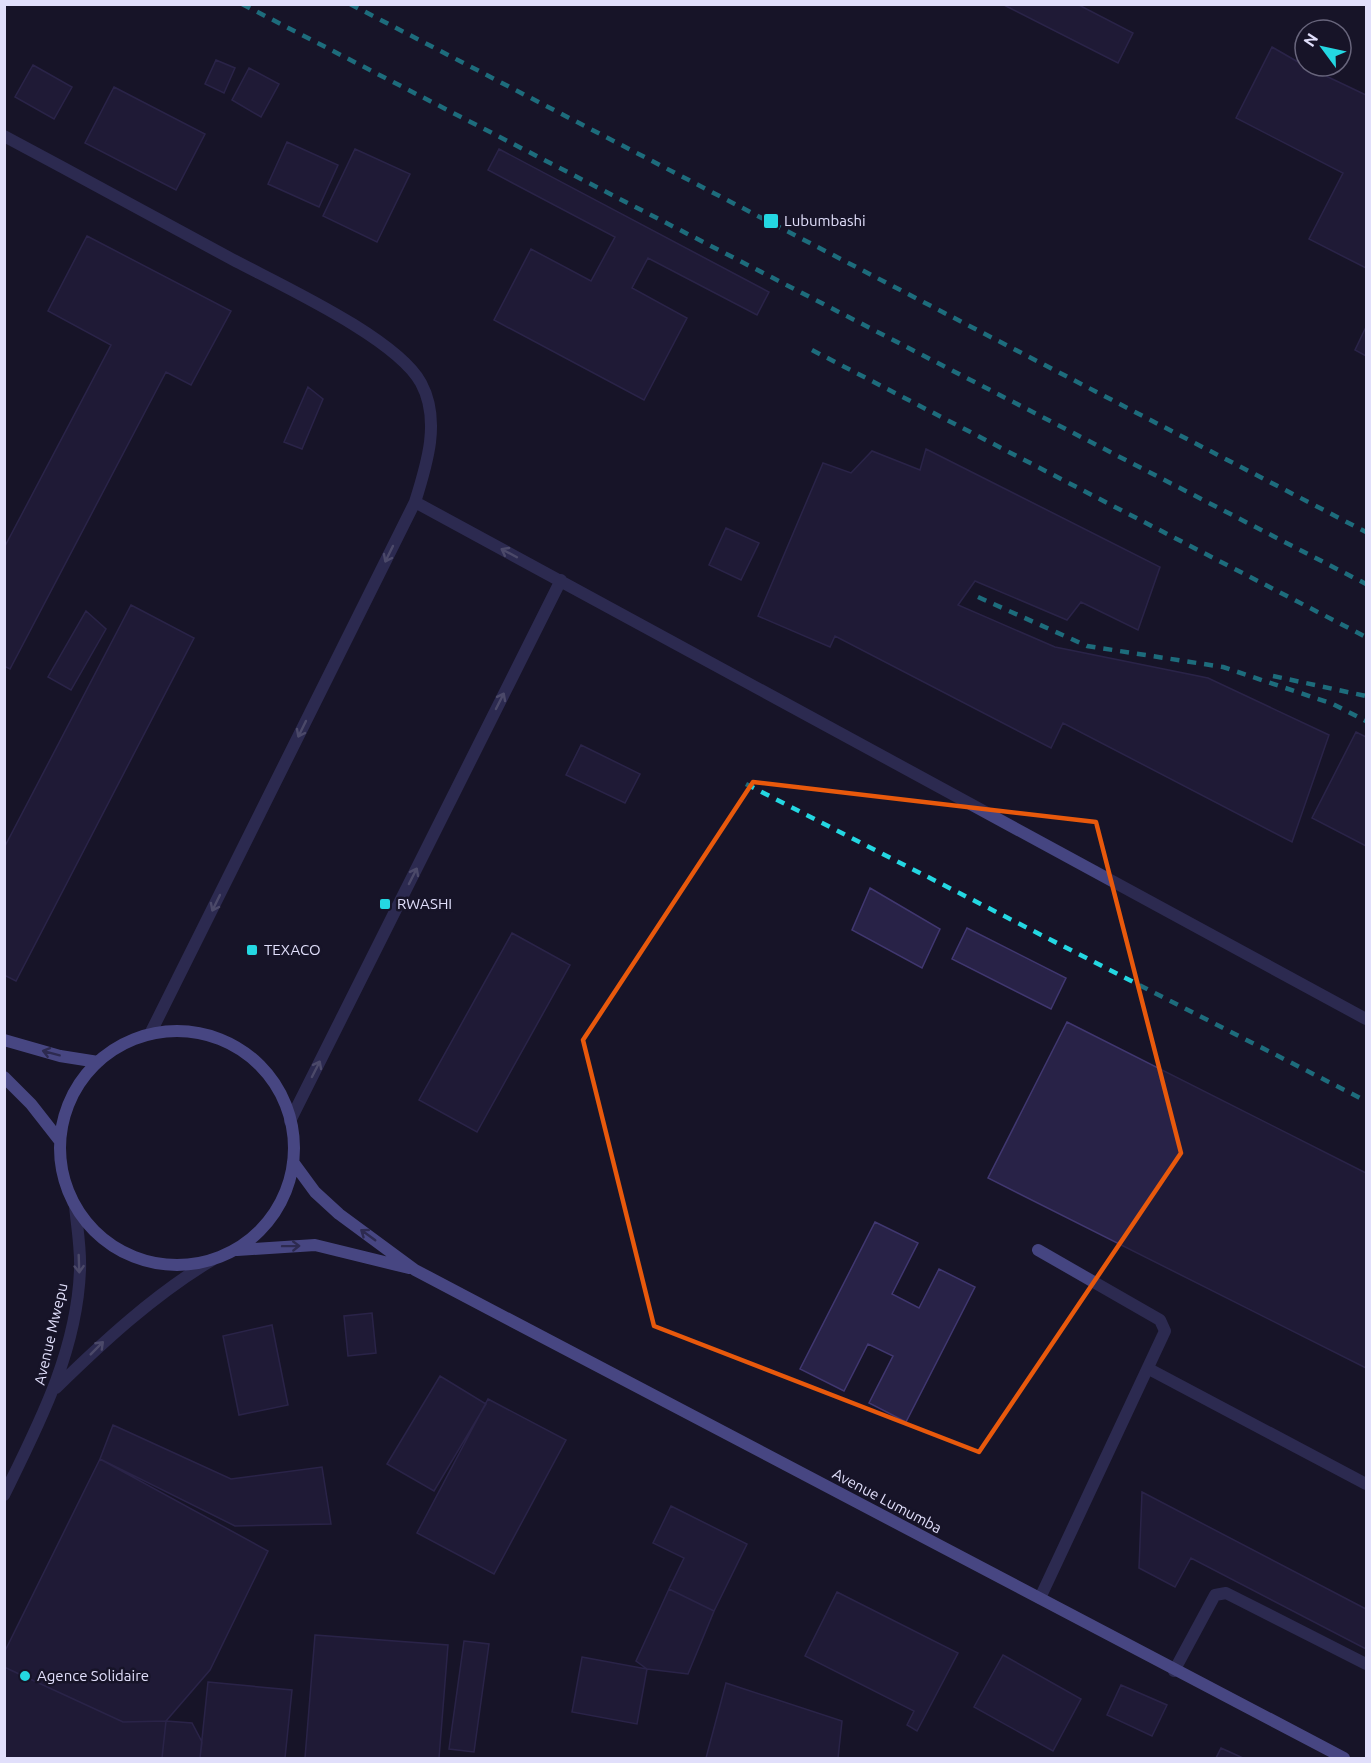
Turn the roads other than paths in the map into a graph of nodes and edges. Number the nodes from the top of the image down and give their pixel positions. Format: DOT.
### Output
graph roads {
  1 [pos="4,136"];
  2 [pos="415,502"];
  3 [pos="561,580"];
  4 [pos="1366,1019"];
  5 [pos="150,1034"];
  6 [pos="4,1040"];
  7 [pos="98,1062"];
  8 [pos="4,1077"];
  9 [pos="290,1121"];
  10 [pos="60,1141"];
  11 [pos="293,1162"];
  12 [pos="75,1206"];
  13 [pos="233,1250"];
  14 [pos="1038,1250"];
  15 [pos="212,1260"];
  16 [pos="416,1270"];
  17 [pos="1149,1369"];
  18 [pos="56,1389"];
  19 [pos="1366,1484"];
  20 [pos="4,1495"];
  21 [pos="1040,1598"];
  22 [pos="1366,1664"];
  23 [pos="1174,1671"];
  24 [pos="1344,1758"];
  1 -- 2 [label="street"];
  3 -- 2 [label="street, one-way"];
  2 -- 5 [label="street, one-way"];
  3 -- 4 [label="street"];
  9 -- 3 [label="street, one-way"];
  5 -- 7 [label="main road"];
  5 -- 9 [label="main road"];
  7 -- 6 [label="main road, one-way"];
  7 -- 10 [label="main road"];
  8 -- 10 [label="main road"];
  9 -- 11 [label="main road"];
  10 -- 12 [label="main road"];
  11 -- 13 [label="main road"];
  16 -- 11 [label="main road, one-way"];
  12 -- 15 [label="main road"];
  12 -- 18 [label="street, Avenue Mwepu, one-way"];
  13 -- 15 [label="main road"];
  13 -- 16 [label="main road, one-way"];
  14 -- 17 [label="street"];
  18 -- 15 [label="street, one-way"];
  16 -- 21 [label="main road, Avenue Lumumba"];
  17 -- 19 [label="street"];
  17 -- 21 [label="street"];
  18 -- 20 [label="street, Avenue Mwepu"];
  21 -- 23 [label="main road, Avenue Lumumba"];
  22 -- 23 [label="street"];
  23 -- 24 [label="main road, Avenue Lumumba"];
}
